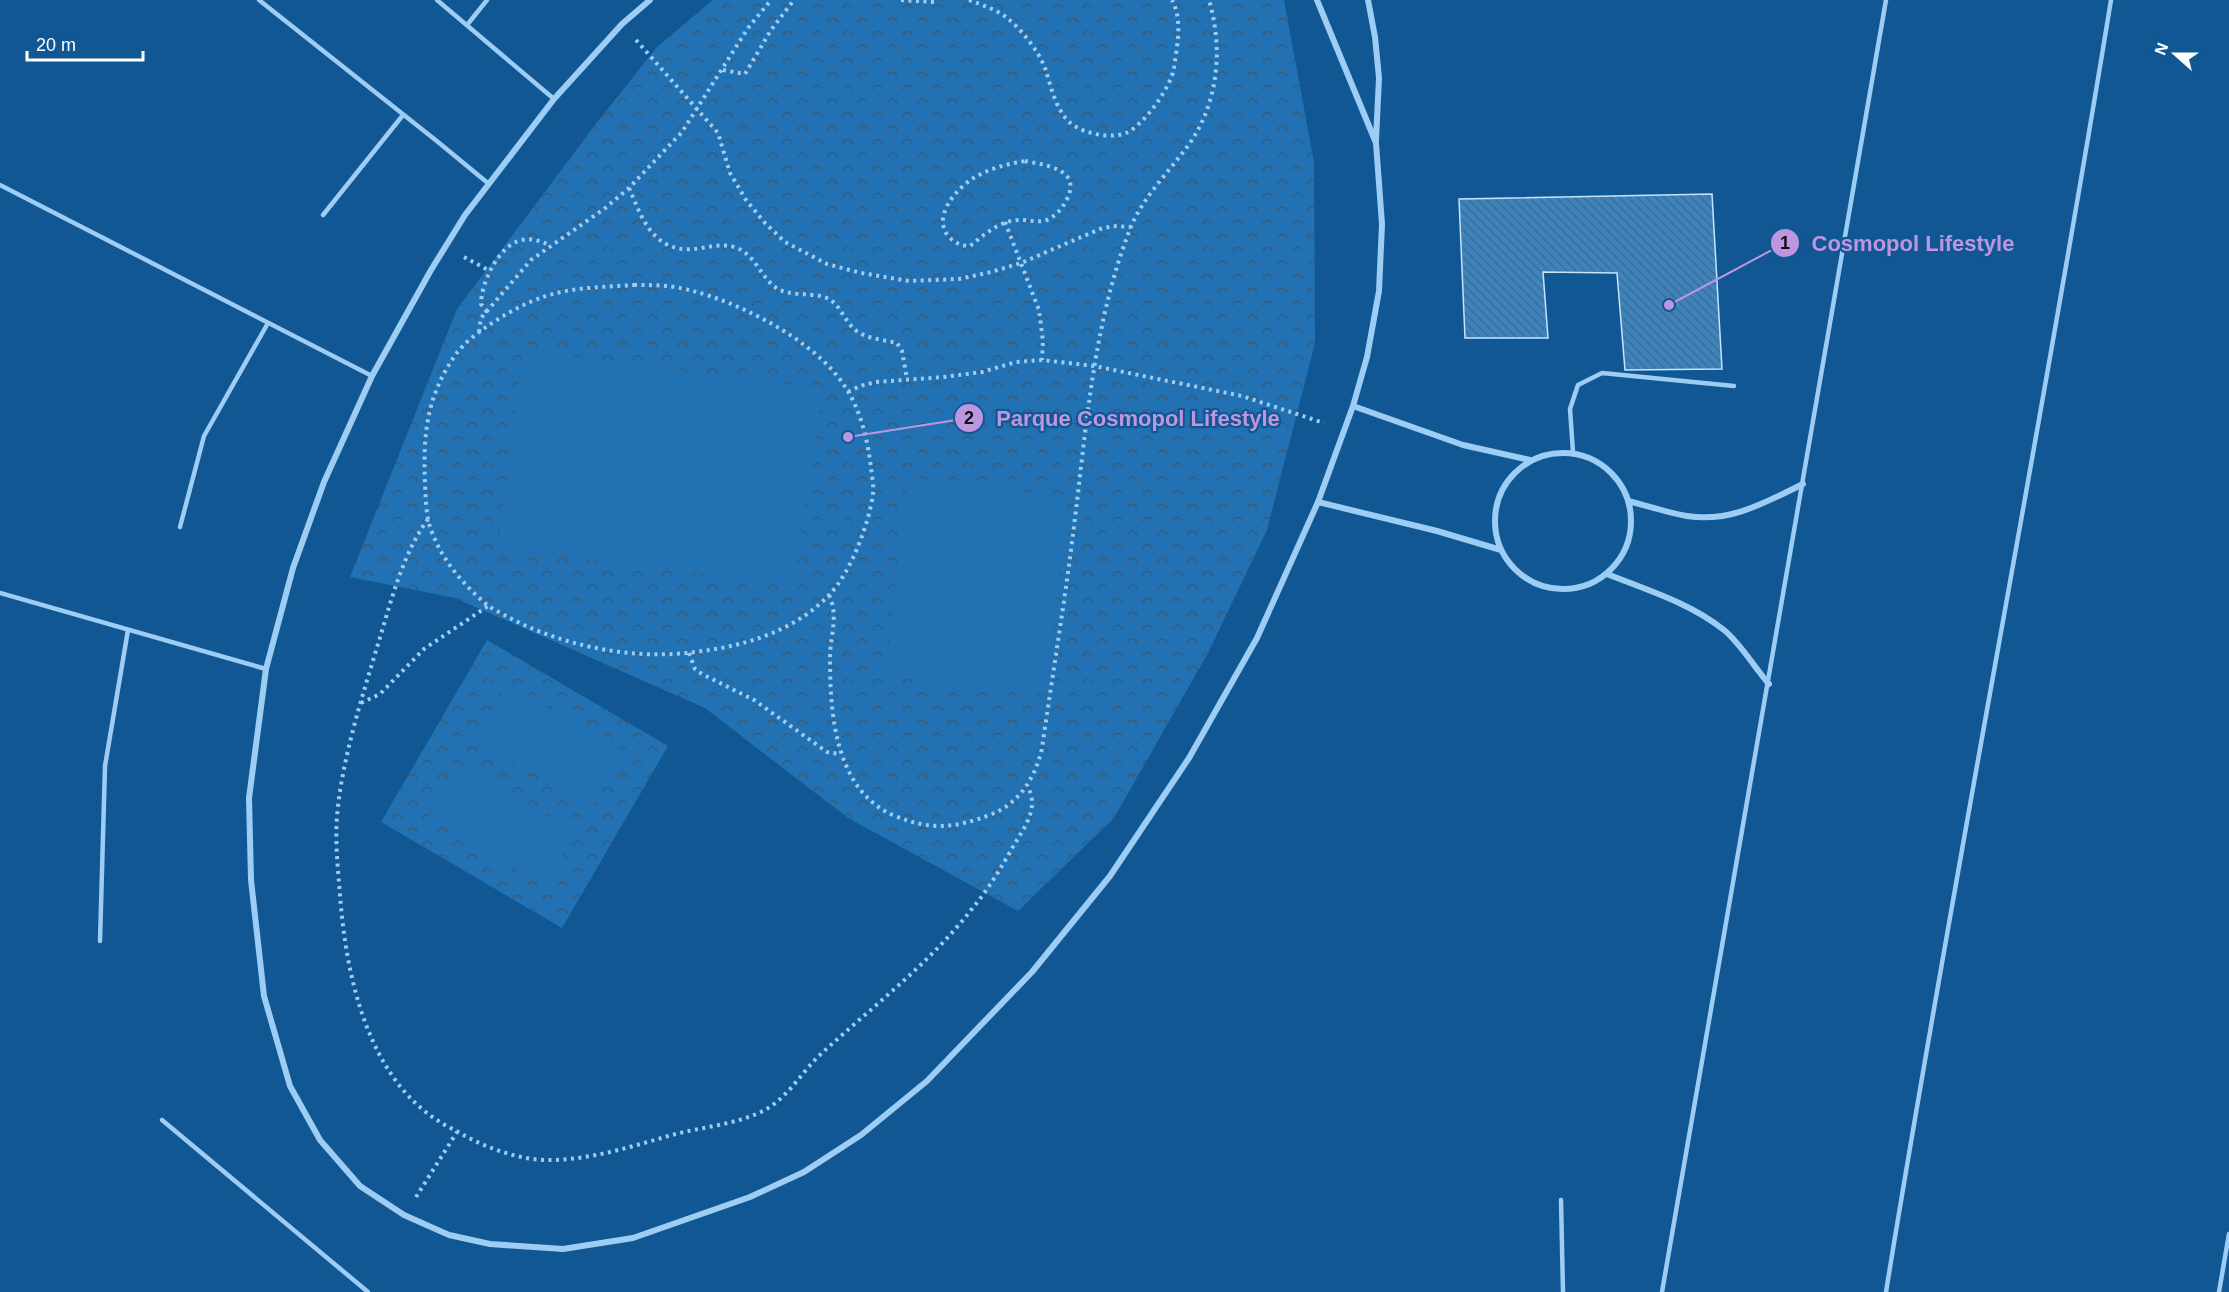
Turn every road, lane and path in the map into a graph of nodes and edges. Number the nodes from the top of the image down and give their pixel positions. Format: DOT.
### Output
graph roads {
  1 [pos="259,0"];
  2 [pos="437,0"];
  3 [pos="487,0"];
  4 [pos="650,0"];
  5 [pos="771,0"];
  6 [pos="794,0"];
  7 [pos="901,0"];
  8 [pos="938,0"];
  9 [pos="969,0"];
  10 [pos="1172,0"];
  11 [pos="1209,0"];
  12 [pos="1317,0"];
  13 [pos="1368,0"];
  14 [pos="1886,0"];
  15 [pos="2111,0"];
  16 [pos="467,24"];
  17 [pos="622,24"];
  18 [pos="723,70"];
  19 [pos="554,99"];
  20 [pos="698,108"];
  21 [pos="403,115"];
  22 [pos="1376,143"];
  23 [pos="489,184"];
  24 [pos="0,185"];
  25 [pos="629,188"];
  26 [pos="323,215"];
  27 [pos="1005,222"];
  28 [pos="1131,227"];
  29 [pos="550,245"];
  30 [pos="1021,263"];
  31 [pos="487,312"];
  32 [pos="268,323"];
  33 [pos="479,332"];
  34 [pos="1042,360"];
  35 [pos="1094,366"];
  36 [pos="372,376"];
  37 [pos="907,380"];
  38 [pos="1734,386"];
  39 [pos="848,392"];
  40 [pos="1353,406"];
  41 [pos="1344,430"];
  42 [pos="1573,452"];
  43 [pos="1530,460"];
  44 [pos="1803,484"];
  45 [pos="1628,501"];
  46 [pos="1318,502"];
  47 [pos="428,519"];
  48 [pos="180,528"];
  49 [pos="1501,550"];
  50 [pos="1607,574"];
  51 [pos="0,593"];
  52 [pos="829,595"];
  53 [pos="488,606"];
  54 [pos="128,630"];
  55 [pos="689,653"];
  56 [pos="266,669"];
  57 [pos="1768,684"];
  58 [pos="360,703"];
  59 [pos="840,754"];
  60 [pos="1027,786"];
  61 [pos="100,941"];
  62 [pos="162,1120"];
  63 [pos="457,1132"];
  64 [pos="1561,1200"];
  65 [pos="404,1215"];
  66 [pos="2229,1234"];
  67 [pos="2227,1256"];
  68 [pos="368,1292"];
  69 [pos="1563,1292"];
  70 [pos="1662,1292"];
  71 [pos="1886,1292"];
  72 [pos="2219,1292"];
  1 -- 21 [label="lane"];
  2 -- 16 [label="lane"];
  3 -- 16 [label="lane"];
  4 -- 17 [label="street"];
  5 -- 18 [label="path"];
  6 -- 18 [label="path"];
  7 -- 8 [label="path"];
  9 -- 10 [label="path"];
  11 -- 28 [label="path"];
  12 -- 22 [label="street"];
  13 -- 22 [label="street"];
  14 -- 44 [label="lane"];
  15 -- 71 [label="lane"];
  16 -- 19 [label="lane"];
  17 -- 19 [label="street"];
  17 -- 20 [label="path"];
  18 -- 20 [label="path"];
  19 -- 23 [label="street"];
  20 -- 25 [label="path"];
  20 -- 30 [label="path"];
  21 -- 23 [label="lane"];
  21 -- 26 [label="lane"];
  22 -- 40 [label="street"];
  23 -- 36 [label="street"];
  24 -- 32 [label="lane"];
  25 -- 29 [label="path"];
  25 -- 37 [label="path"];
  27 -- 27 [label="path"];
  27 -- 30 [label="path"];
  28 -- 30 [label="path"];
  28 -- 35 [label="path"];
  29 -- 31 [label="path"];
  29 -- 31 [label="path"];
  30 -- 34 [label="path"];
  31 -- 33 [label="path"];
  32 -- 36 [label="lane"];
  32 -- 48 [label="lane"];
  33 -- 39 [label="path"];
  33 -- 47 [label="path"];
  34 -- 35 [label="path"];
  34 -- 37 [label="path"];
  35 -- 41 [label="path"];
  35 -- 60 [label="path"];
  36 -- 56 [label="street"];
  37 -- 39 [label="path"];
  38 -- 42 [label="lane"];
  39 -- 52 [label="path"];
  40 -- 41 [label="street"];
  40 -- 43 [label="street"];
  41 -- 46 [label="street"];
  42 -- 43 [label="street"];
  42 -- 45 [label="street"];
  43 -- 49 [label="street"];
  44 -- 45 [label="street"];
  44 -- 57 [label="lane"];
  45 -- 50 [label="street"];
  46 -- 49 [label="street"];
  46 -- 65 [label="street"];
  47 -- 53 [label="path"];
  47 -- 58 [label="path"];
  49 -- 50 [label="street"];
  50 -- 57 [label="street"];
  51 -- 54 [label="lane"];
  52 -- 55 [label="path"];
  52 -- 59 [label="path"];
  53 -- 55 [label="path"];
  53 -- 58 [label="path"];
  54 -- 56 [label="lane"];
  54 -- 61 [label="lane"];
  55 -- 59 [label="path"];
  56 -- 65 [label="street"];
  57 -- 70 [label="lane"];
  58 -- 63 [label="path"];
  59 -- 60 [label="path"];
  60 -- 63 [label="path"];
  62 -- 68 [label="lane"];
  63 -- 65 [label="path"];
  64 -- 69 [label="lane"];
  66 -- 67 [label="lane"];
  67 -- 72 [label="lane"];
}
